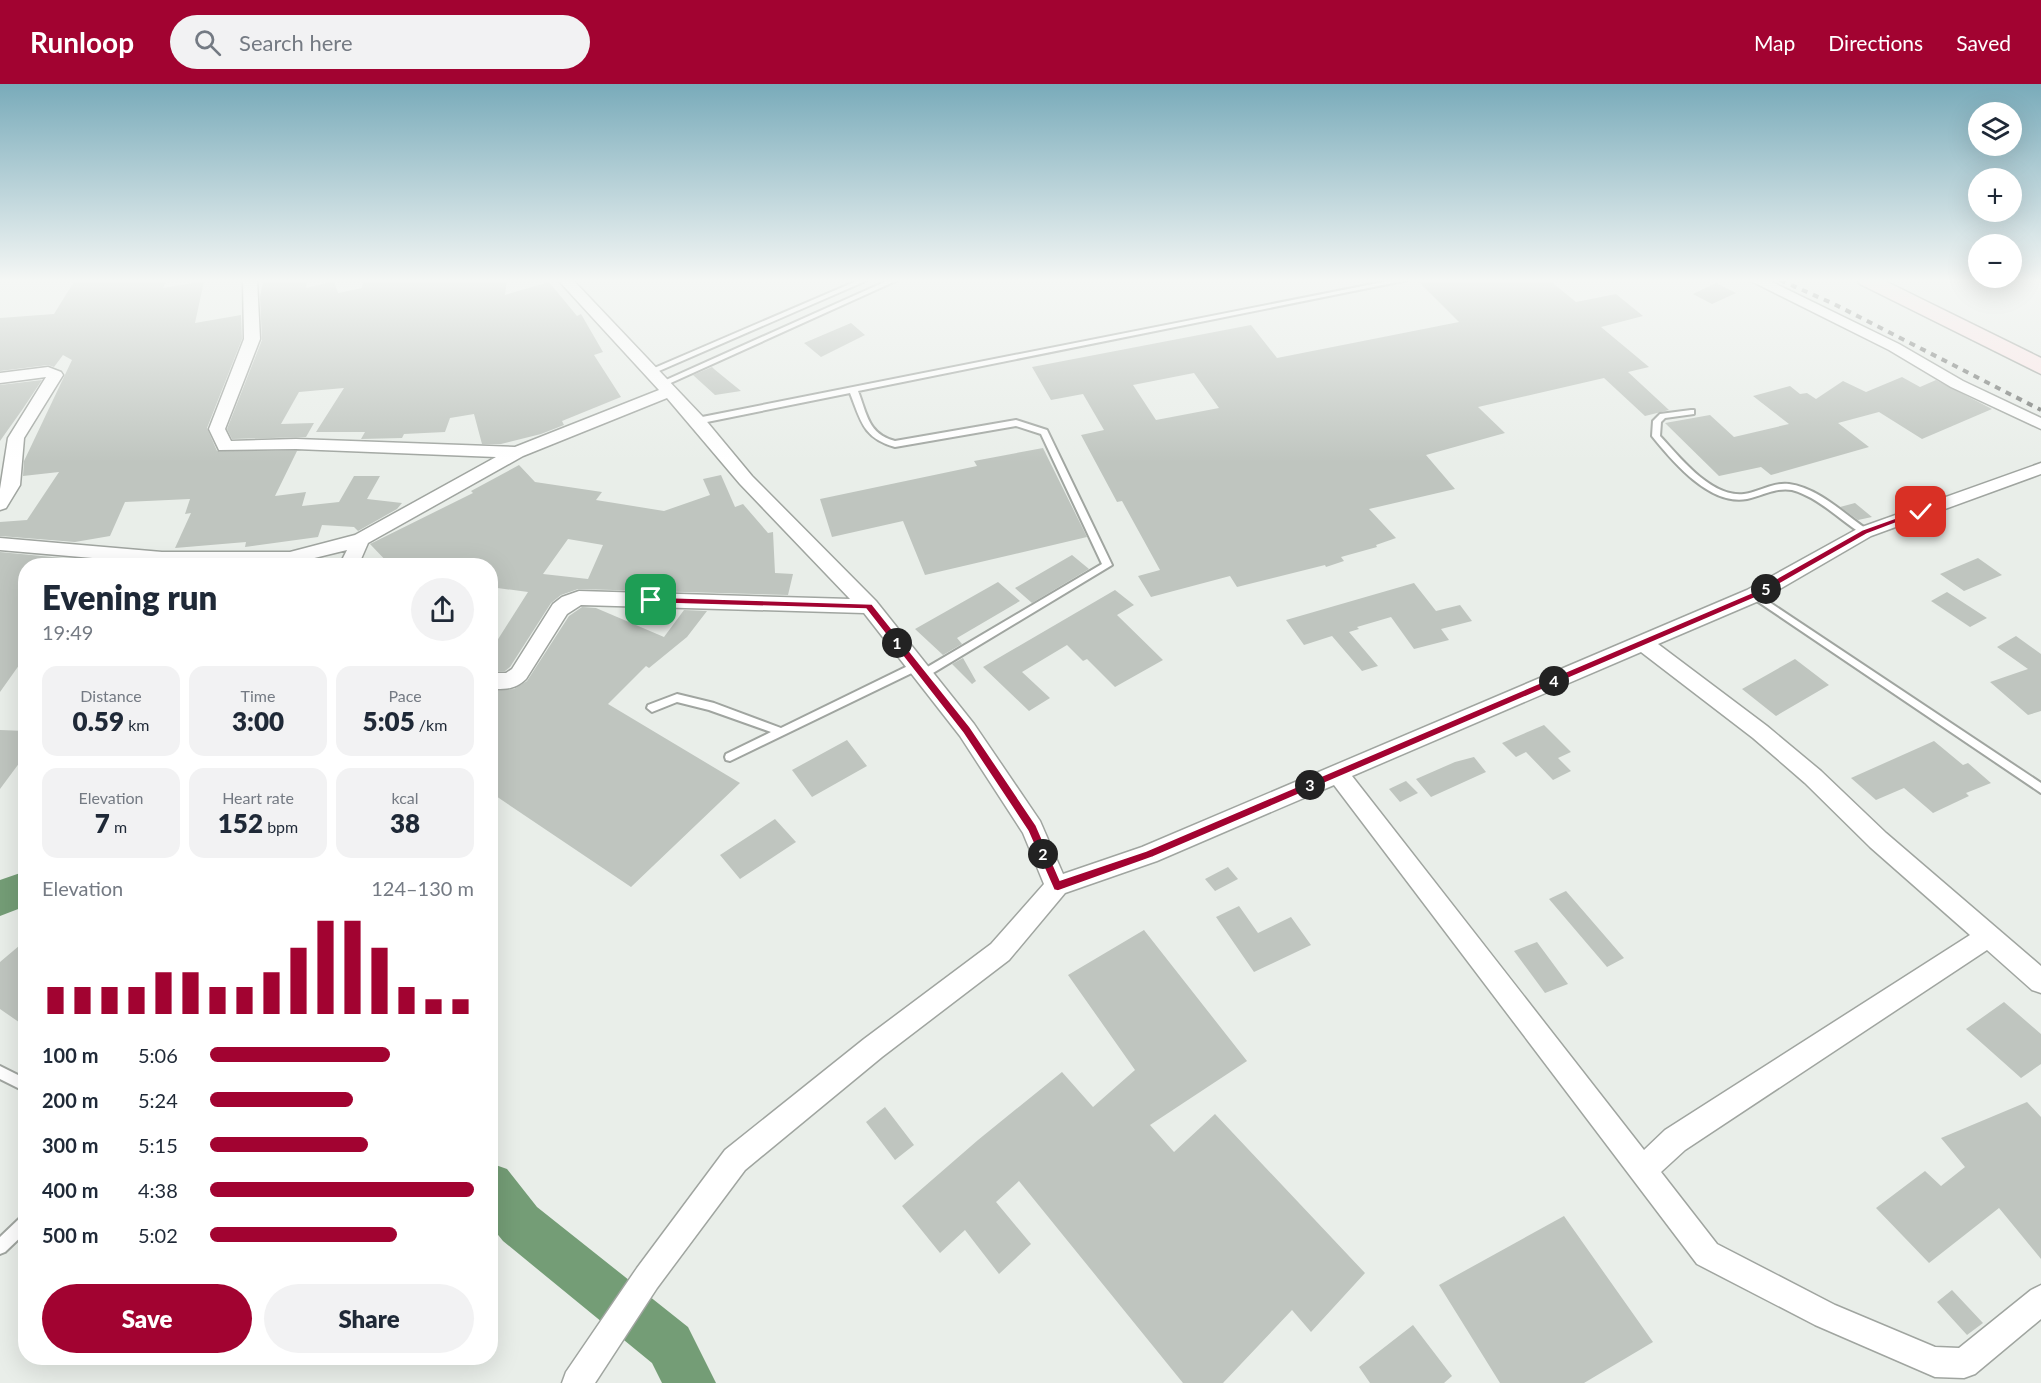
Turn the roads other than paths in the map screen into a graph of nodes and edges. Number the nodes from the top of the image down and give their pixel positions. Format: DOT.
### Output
graph roads {
  1 [pos="251,341"];
  2 [pos="621,341"];
  3 [pos="722,341"];
  4 [pos="760,341"];
  5 [pos="1107,341"];
  6 [pos="1883,341"];
  7 [pos="1988,341"];
  8 [pos="709,346"];
  9 [pos="723,357"];
  10 [pos="2041,367"];
  11 [pos="0,378"];
  12 [pos="660,383"];
  13 [pos="854,392"];
  14 [pos="1690,412"];
  15 [pos="697,421"];
  16 [pos="2041,424"];
  17 [pos="517,452"];
  18 [pos="2041,468"];
  19 [pos="0,504"];
  20 [pos="1864,532"];
  21 [pos="361,539"];
  22 [pos="0,544"];
  23 [pos="352,558"];
  24 [pos="1754,595"];
  25 [pos="869,606"];
  26 [pos="1641,642"];
  27 [pos="920,671"];
  28 [pos="498,681"];
  29 [pos="652,708"];
  30 [pos="781,732"];
  31 [pos="729,757"];
  32 [pos="1338,774"];
  33 [pos="2041,789"];
  34 [pos="1058,886"];
  35 [pos="1988,936"];
  36 [pos="2041,981"];
  37 [pos="0,1072"];
  38 [pos="18,1082"];
  39 [pos="1642,1170"];
  40 [pos="18,1230"];
  41 [pos="0,1248"];
  42 [pos="2041,1300"];
  43 [pos="577,1383"];
  1 -- 17 [label="street"];
  2 -- 12 [label="street"];
  3 -- 8 [label="lane"];
  4 -- 9 [label="lane"];
  5 -- 13 [label="lane"];
  6 -- 16 [label="street"];
  7 -- 10 [label="street"];
  8 -- 9 [label="lane"];
  8 -- 12 [label="lane"];
  9 -- 12 [label="lane"];
  11 -- 19 [label="street"];
  12 -- 15 [label="street"];
  12 -- 17 [label="street"];
  13 -- 15 [label="lane"];
  13 -- 27 [label="lane"];
  14 -- 20 [label="lane"];
  15 -- 25 [label="street"];
  17 -- 21 [label="street"];
  18 -- 20 [label="street"];
  20 -- 24 [label="street"];
  21 -- 22 [label="street"];
  21 -- 23 [label="street"];
  24 -- 26 [label="street"];
  24 -- 33 [label="lane"];
  25 -- 27 [label="street"];
  25 -- 28 [label="street"];
  26 -- 32 [label="street"];
  26 -- 35 [label="street"];
  27 -- 30 [label="lane"];
  27 -- 34 [label="street"];
  29 -- 30 [label="lane"];
  30 -- 31 [label="lane"];
  32 -- 34 [label="street"];
  32 -- 39 [label="street"];
  34 -- 43 [label="street"];
  35 -- 36 [label="street"];
  35 -- 39 [label="street"];
  37 -- 38 [label="lane"];
  39 -- 42 [label="street"];
  40 -- 41 [label="lane"];
}
